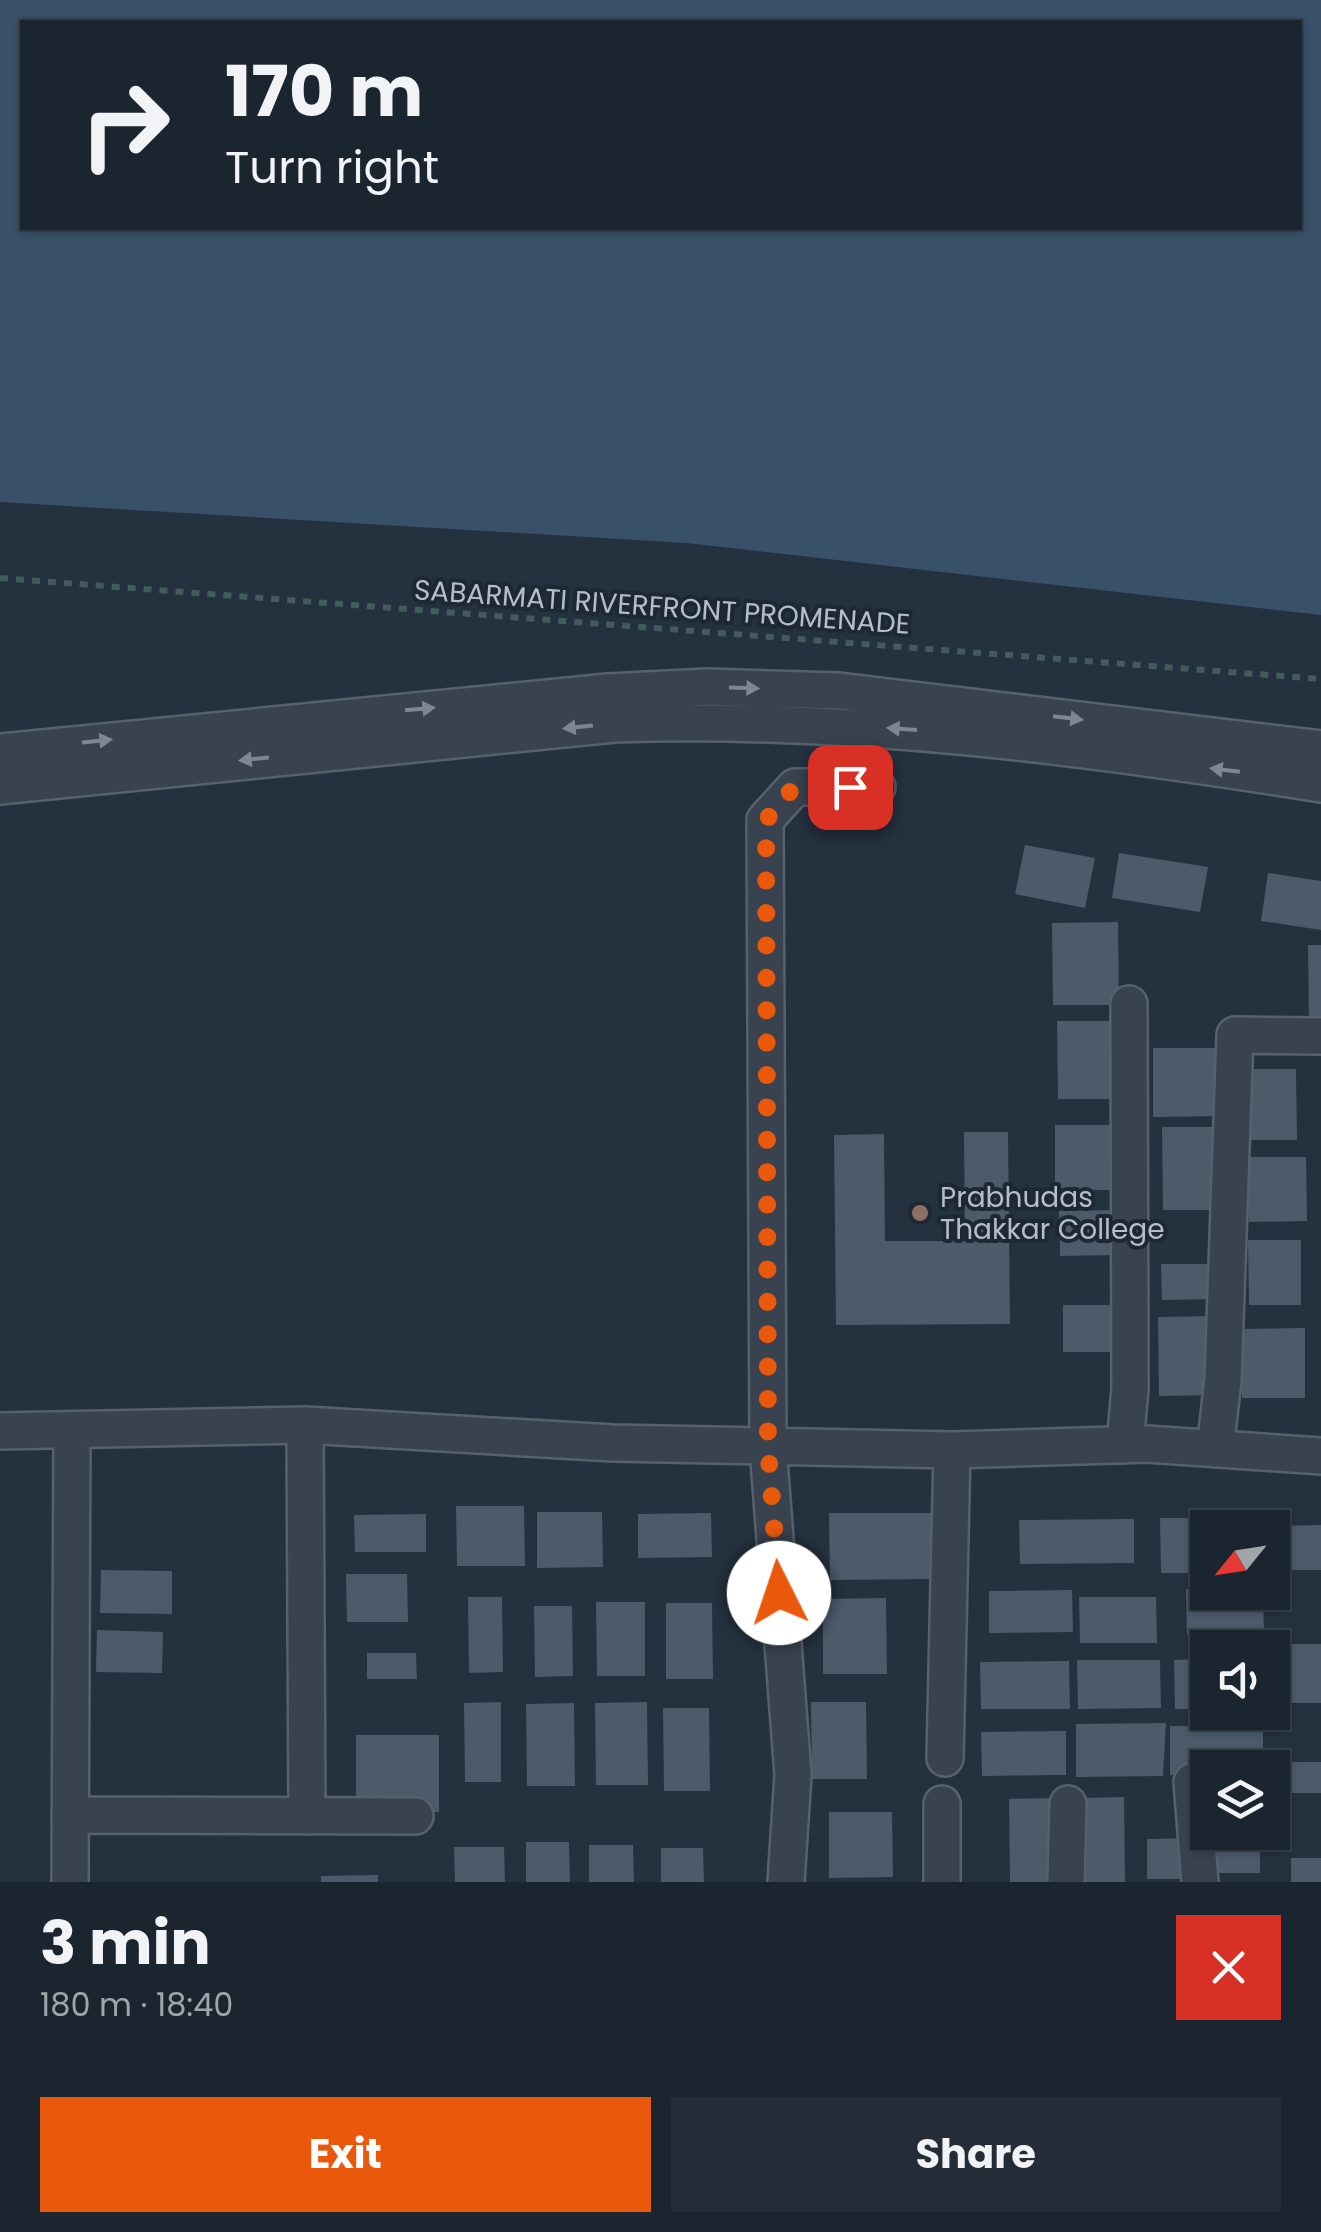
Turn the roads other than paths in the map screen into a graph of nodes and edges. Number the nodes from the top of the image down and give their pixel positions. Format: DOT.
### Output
graph roads {
  1 [pos="1321,749"];
  2 [pos="0,752"];
  3 [pos="1321,784"];
  4 [pos="0,786"];
  5 [pos="877,787"];
  6 [pos="1130,1004"];
  7 [pos="1321,1036"];
  8 [pos="305,1425"];
  9 [pos="72,1430"];
  10 [pos="0,1431"];
  11 [pos="1125,1445"];
  12 [pos="768,1447"];
  13 [pos="1215,1449"];
  14 [pos="952,1450"];
  15 [pos="1321,1456"];
  16 [pos="945,1758"];
  17 [pos="942,1804"];
  18 [pos="1068,1804"];
  19 [pos="70,1814"];
  20 [pos="307,1816"];
  21 [pos="415,1816"];
  22 [pos="1197,1850"];
  23 [pos="70,1882"];
  24 [pos="786,1882"];
  25 [pos="942,1882"];
  26 [pos="1066,1882"];
  27 [pos="1200,1882"];
  2 -- 1 [label="street, one-way"];
  3 -- 4 [label="street, one-way"];
  5 -- 12 [label="street"];
  6 -- 11 [label="street"];
  7 -- 13 [label="street"];
  8 -- 9 [label="street"];
  8 -- 12 [label="street"];
  8 -- 20 [label="street"];
  9 -- 10 [label="street"];
  9 -- 19 [label="street"];
  11 -- 13 [label="street"];
  11 -- 14 [label="street"];
  12 -- 14 [label="street"];
  12 -- 24 [label="street"];
  13 -- 15 [label="street"];
  14 -- 16 [label="street"];
  17 -- 25 [label="street"];
  18 -- 26 [label="street"];
  19 -- 20 [label="street"];
  19 -- 23 [label="street"];
  20 -- 21 [label="street"];
  22 -- 27 [label="street"];
}
